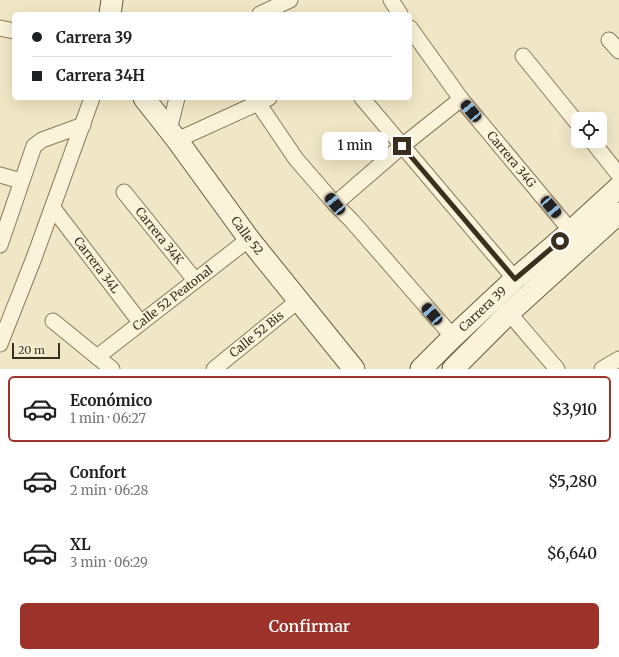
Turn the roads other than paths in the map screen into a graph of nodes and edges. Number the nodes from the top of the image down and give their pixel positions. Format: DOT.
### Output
graph roads {
  1 [pos="112,0"];
  2 [pos="290,0"];
  3 [pos="391,0"];
  4 [pos="110,12"];
  5 [pos="264,12"];
  6 [pos="399,12"];
  7 [pos="0,28"];
  8 [pos="12,31"];
  9 [pos="412,31"];
  10 [pos="609,40"];
  11 [pos="619,51"];
  12 [pos="523,56"];
  13 [pos="461,99"];
  14 [pos="91,100"];
  15 [pos="146,100"];
  16 [pos="177,100"];
  17 [pos="364,100"];
  18 [pos="263,101"];
  19 [pos="571,115"];
  20 [pos="83,125"];
  21 [pos="173,135"];
  22 [pos="402,146"];
  23 [pos="598,148"];
  24 [pos="0,175"];
  25 [pos="619,175"];
  26 [pos="21,181"];
  27 [pos="619,188"];
  28 [pos="124,192"];
  29 [pos="335,204"];
  30 [pos="53,208"];
  31 [pos="619,213"];
  32 [pos="571,231"];
  33 [pos="249,239"];
  34 [pos="0,245"];
  35 [pos="515,279"];
  36 [pos="195,280"];
  37 [pos="299,300"];
  38 [pos="509,313"];
  39 [pos="53,321"];
  40 [pos="140,322"];
  41 [pos="453,337"];
  42 [pos="0,344"];
  43 [pos="98,357"];
  44 [pos="619,359"];
  45 [pos="112,369"];
  46 [pos="214,369"];
  47 [pos="354,369"];
  48 [pos="421,369"];
  49 [pos="453,369"];
  50 [pos="557,369"];
  51 [pos="602,369"];
  1 -- 4 [label="main road"];
  2 -- 5 [label="street"];
  3 -- 6 [label="street"];
  7 -- 8 [label="street"];
  9 -- 13 [label="street, Carrera 34G"];
  10 -- 11 [label="street"];
  12 -- 19 [label="street"];
  13 -- 22 [label="street"];
  13 -- 32 [label="street, Carrera 34G"];
  14 -- 20 [label="street"];
  15 -- 21 [label="main road, Calle 52"];
  16 -- 21 [label="street"];
  17 -- 22 [label="street"];
  18 -- 21 [label="street"];
  18 -- 29 [label="street"];
  20 -- 26 [label="street"];
  20 -- 30 [label="street"];
  21 -- 33 [label="main road, Calle 52"];
  22 -- 29 [label="street"];
  22 -- 35 [label="street"];
  23 -- 25 [label="street"];
  24 -- 26 [label="street"];
  26 -- 34 [label="street"];
  27 -- 32 [label="main road, Carrera 39"];
  28 -- 36 [label="street, Carrera 34K"];
  29 -- 41 [label="street"];
  30 -- 40 [label="street, Carrera 34L"];
  30 -- 42 [label="street"];
  31 -- 38 [label="main road, Carrera 39"];
  32 -- 35 [label="main road, Carrera 39"];
  33 -- 36 [label="street, Calle 52 Peatonal"];
  33 -- 37 [label="main road, Calle 52"];
  35 -- 41 [label="main road, Carrera 39"];
  36 -- 40 [label="street, Calle 52 Peatonal"];
  37 -- 46 [label="street, Calle 52 Bis"];
  37 -- 47 [label="main road, Calle 52"];
  38 -- 49 [label="main road, Carrera 39"];
  38 -- 50 [label="street"];
  39 -- 43 [label="street"];
  40 -- 43 [label="street, Calle 52 Peatonal"];
  41 -- 48 [label="main road, Carrera 39"];
  43 -- 45 [label="street"];
  44 -- 51 [label="street"];
}
